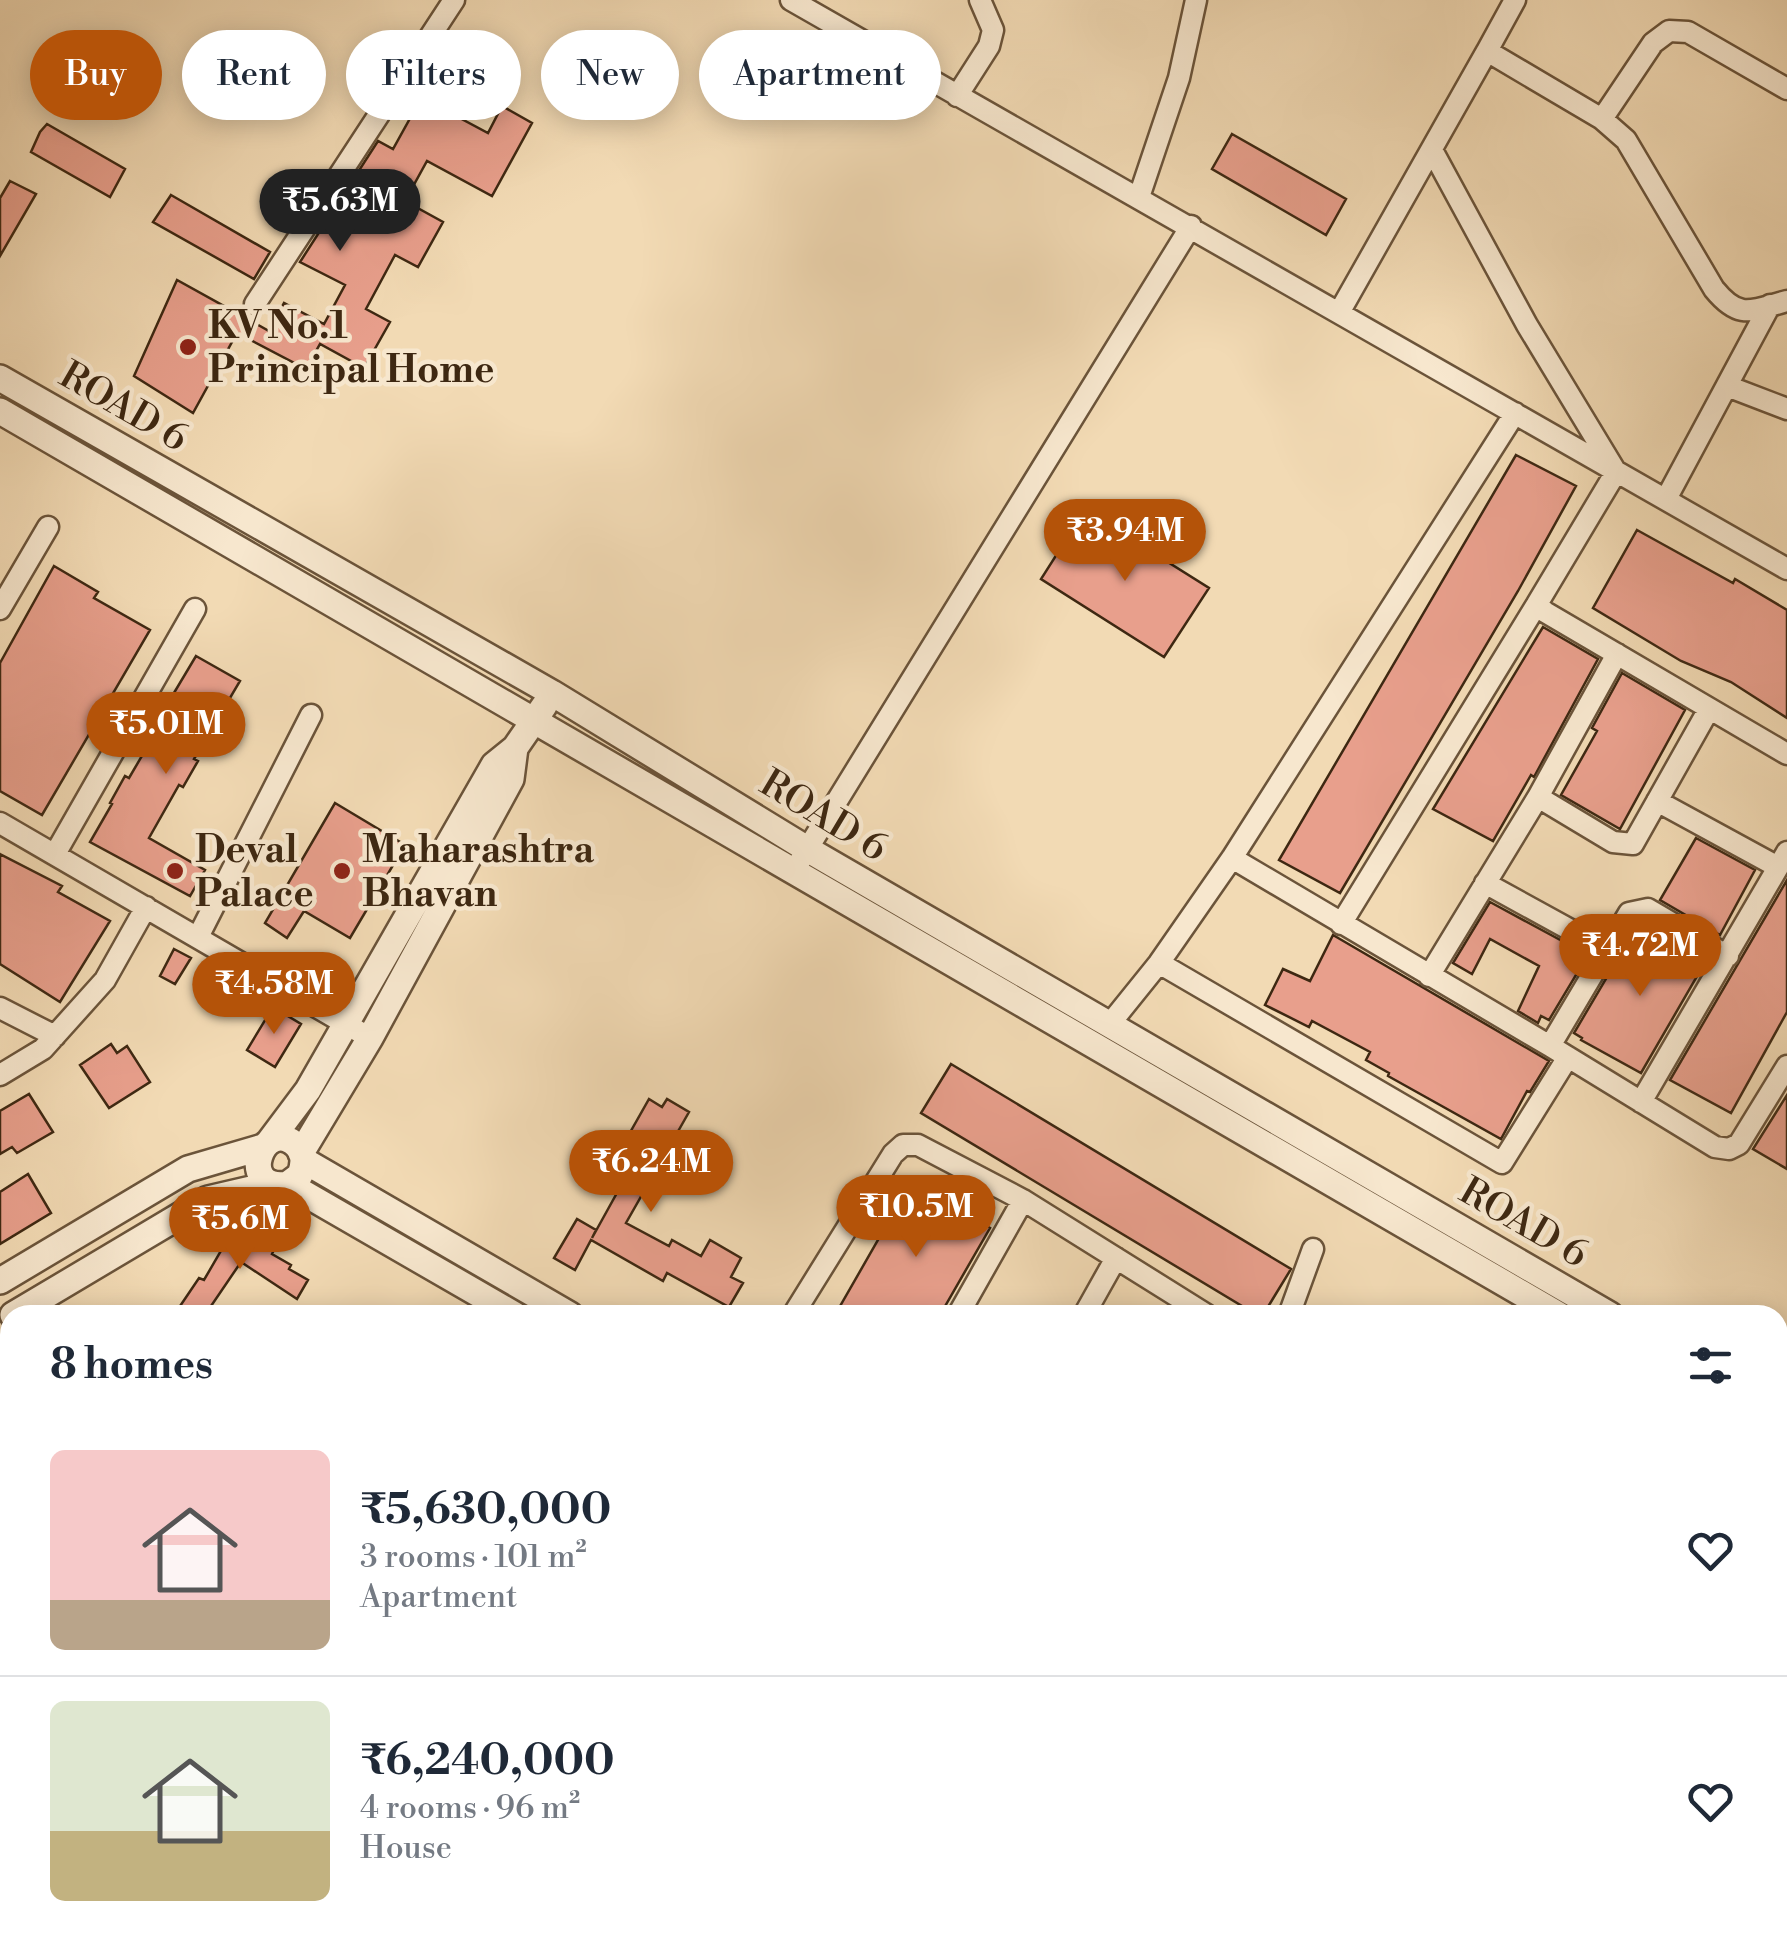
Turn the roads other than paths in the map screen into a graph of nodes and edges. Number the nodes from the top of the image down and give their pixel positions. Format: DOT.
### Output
graph roads {
  1 [pos="454,0"];
  2 [pos="791,0"];
  3 [pos="980,0"];
  4 [pos="1196,0"];
  5 [pos="1515,0"];
  6 [pos="1487,52"];
  7 [pos="1787,89"];
  8 [pos="958,96"];
  9 [pos="1602,120"];
  10 [pos="1432,150"];
  11 [pos="1139,197"];
  12 [pos="1191,226"];
  13 [pos="1779,303"];
  14 [pos="256,304"];
  15 [pos="1340,311"];
  16 [pos="0,378"];
  17 [pos="1727,386"];
  18 [pos="1787,409"];
  19 [pos="0,411"];
  20 [pos="1515,413"];
  21 [pos="1616,472"];
  22 [pos="1666,499"];
  23 [pos="48,527"];
  24 [pos="1787,569"];
  25 [pos="1536,604"];
  26 [pos="0,609"];
  27 [pos="195,609"];
  28 [pos="1616,654"];
  29 [pos="552,693"];
  30 [pos="1709,709"];
  31 [pos="310,715"];
  32 [pos="535,720"];
  33 [pos="515,748"];
  34 [pos="1787,754"];
  35 [pos="1538,798"];
  36 [pos="1657,801"];
  37 [pos="0,823"];
  38 [pos="54,854"];
  39 [pos="1232,858"];
  40 [pos="1782,859"];
  41 [pos="801,860"];
  42 [pos="1485,882"];
  43 [pos="146,907"];
  44 [pos="1342,924"];
  45 [pos="198,937"];
  46 [pos="1607,950"];
  47 [pos="1728,956"];
  48 [pos="1159,963"];
  49 [pos="1429,976"];
  50 [pos="0,1008"];
  51 [pos="1109,1025"];
  52 [pos="345,1026"];
  53 [pos="56,1036"];
  54 [pos="370,1038"];
  55 [pos="1559,1051"];
  56 [pos="1787,1066"];
  57 [pos="0,1075"];
  58 [pos="1641,1102"];
  59 [pos="266,1145"];
  60 [pos="302,1157"];
  61 [pos="280,1184"];
  62 [pos="1022,1200"];
  63 [pos="73,1238"];
  64 [pos="1313,1250"];
  65 [pos="1116,1258"];
  66 [pos="93,1268"];
  67 [pos="0,1281"];
  68 [pos="31,1305"];
  69 [pos="496,1305"];
  70 [pos="553,1305"];
  71 [pos="799,1305"];
  72 [pos="964,1305"];
  73 [pos="1090,1305"];
  74 [pos="1190,1305"];
  75 [pos="1292,1305"];
  76 [pos="1542,1305"];
  77 [pos="1593,1305"];
  1 -- 14 [label="street"];
  2 -- 8 [label="street"];
  3 -- 8 [label="street"];
  4 -- 11 [label="street"];
  5 -- 6 [label="street"];
  6 -- 9 [label="street"];
  6 -- 10 [label="street"];
  7 -- 9 [label="street"];
  8 -- 11 [label="street"];
  9 -- 13 [label="street"];
  10 -- 15 [label="street"];
  10 -- 21 [label="street"];
  11 -- 12 [label="street"];
  12 -- 15 [label="street"];
  12 -- 41 [label="street"];
  13 -- 17 [label="street"];
  15 -- 20 [label="street"];
  16 -- 29 [label="street, ROAD 6"];
  17 -- 18 [label="street"];
  17 -- 22 [label="street"];
  19 -- 32 [label="street, ROAD 6"];
  20 -- 21 [label="street"];
  20 -- 39 [label="street"];
  21 -- 22 [label="street"];
  21 -- 25 [label="street"];
  22 -- 24 [label="street"];
  23 -- 26 [label="street"];
  25 -- 28 [label="street"];
  25 -- 44 [label="street"];
  27 -- 38 [label="street"];
  28 -- 30 [label="street"];
  28 -- 35 [label="street"];
  29 -- 32 [label="street"];
  29 -- 41 [label="street, ROAD 6"];
  30 -- 34 [label="street"];
  30 -- 36 [label="street"];
  31 -- 45 [label="street"];
  32 -- 33 [label="street"];
  32 -- 41 [label="street, ROAD 6"];
  33 -- 52 [label="street"];
  33 -- 54 [label="street"];
  35 -- 36 [label="street"];
  35 -- 42 [label="street"];
  36 -- 40 [label="street"];
  37 -- 38 [label="street"];
  38 -- 43 [label="street"];
  39 -- 44 [label="street"];
  39 -- 48 [label="street"];
  40 -- 47 [label="street"];
  41 -- 51 [label="street, ROAD 6"];
  41 -- 76 [label="street, ROAD 6"];
  42 -- 46 [label="street"];
  42 -- 49 [label="street"];
  43 -- 45 [label="street"];
  43 -- 53 [label="street"];
  44 -- 49 [label="street"];
  45 -- 52 [label="street"];
  46 -- 47 [label="street"];
  46 -- 55 [label="street"];
  47 -- 58 [label="street"];
  48 -- 51 [label="street"];
  48 -- 55 [label="street"];
  49 -- 55 [label="street"];
  50 -- 53 [label="street"];
  51 -- 77 [label="street, ROAD 6"];
  52 -- 54 [label="street"];
  52 -- 59 [label="street"];
  53 -- 57 [label="street"];
  54 -- 60 [label="street"];
  55 -- 58 [label="street"];
  56 -- 58 [label="street"];
  59 -- 60 [label="street"];
  59 -- 61 [label="street"];
  59 -- 63 [label="street"];
  60 -- 61 [label="street"];
  60 -- 70 [label="street"];
  61 -- 66 [label="street"];
  61 -- 69 [label="street"];
  62 -- 65 [label="street"];
  62 -- 71 [label="street"];
  62 -- 72 [label="street"];
  63 -- 66 [label="street"];
  63 -- 67 [label="street"];
  64 -- 75 [label="street"];
  65 -- 73 [label="street"];
  65 -- 74 [label="street"];
  66 -- 68 [label="street"];
}
